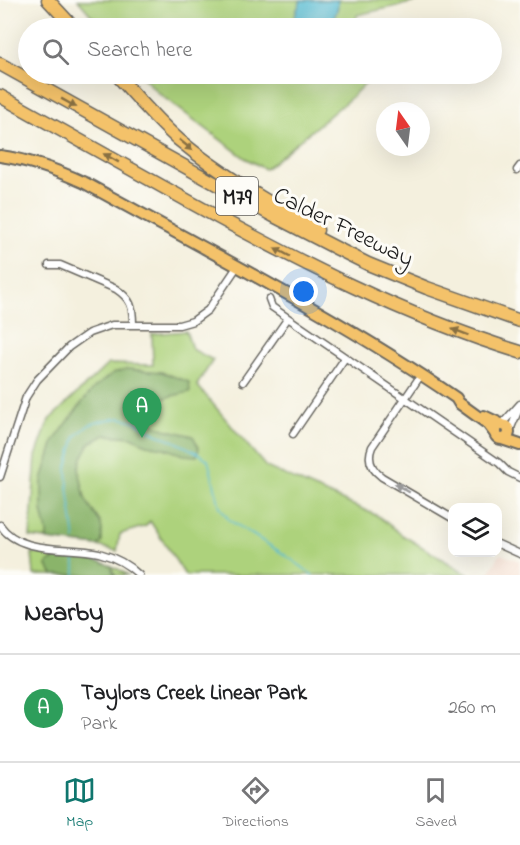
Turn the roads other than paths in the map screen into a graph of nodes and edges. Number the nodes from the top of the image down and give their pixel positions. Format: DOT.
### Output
graph roads {
  1 [pos="48,0"];
  2 [pos="65,18"];
  3 [pos="0,64"];
  4 [pos="18,74"];
  5 [pos="36,84"];
  6 [pos="125,84"];
  7 [pos="0,98"];
  8 [pos="0,156"];
  9 [pos="49,265"];
  10 [pos="237,267"];
  11 [pos="269,299"];
  12 [pos="482,309"];
  13 [pos="288,318"];
  14 [pos="520,321"];
  15 [pos="133,324"];
  16 [pos="520,352"];
  17 [pos="345,358"];
  18 [pos="421,375"];
  19 [pos="243,382"];
  20 [pos="404,399"];
  21 [pos="520,405"];
  22 [pos="504,431"];
  23 [pos="293,434"];
  24 [pos="520,440"];
  25 [pos="520,446"];
  26 [pos="0,477"];
  27 [pos="520,478"];
  28 [pos="448,515"];
  29 [pos="0,525"];
  30 [pos="502,546"];
  31 [pos="520,554"];
  32 [pos="139,575"];
  1 -- 2 [label="highway"];
  3 -- 4 [label="highway, Calder Freeway / M79, one-way"];
  5 -- 12 [label="highway, Calder Freeway / M79, one-way"];
  6 -- 12 [label="highway, one-way"];
  16 -- 7 [label="highway, Calder Freeway / M79, one-way"];
  8 -- 10 [label="main road"];
  9 -- 15 [label="street"];
  10 -- 15 [label="street"];
  10 -- 18 [label="main road"];
  11 -- 13 [label="street"];
  12 -- 14 [label="highway, Calder Freeway / M79"];
  13 -- 17 [label="street"];
  13 -- 19 [label="street"];
  15 -- 26 [label="street"];
  17 -- 20 [label="street"];
  17 -- 23 [label="street"];
  18 -- 20 [label="street"];
  18 -- 22 [label="main road"];
  20 -- 27 [label="street"];
  28 -- 20 [label="street, one-way"];
  21 -- 22 [label="street"];
  22 -- 24 [label="main road"];
  22 -- 25 [label="main road"];
  29 -- 32 [label="street"];
  30 -- 31 [label="street"];
}
